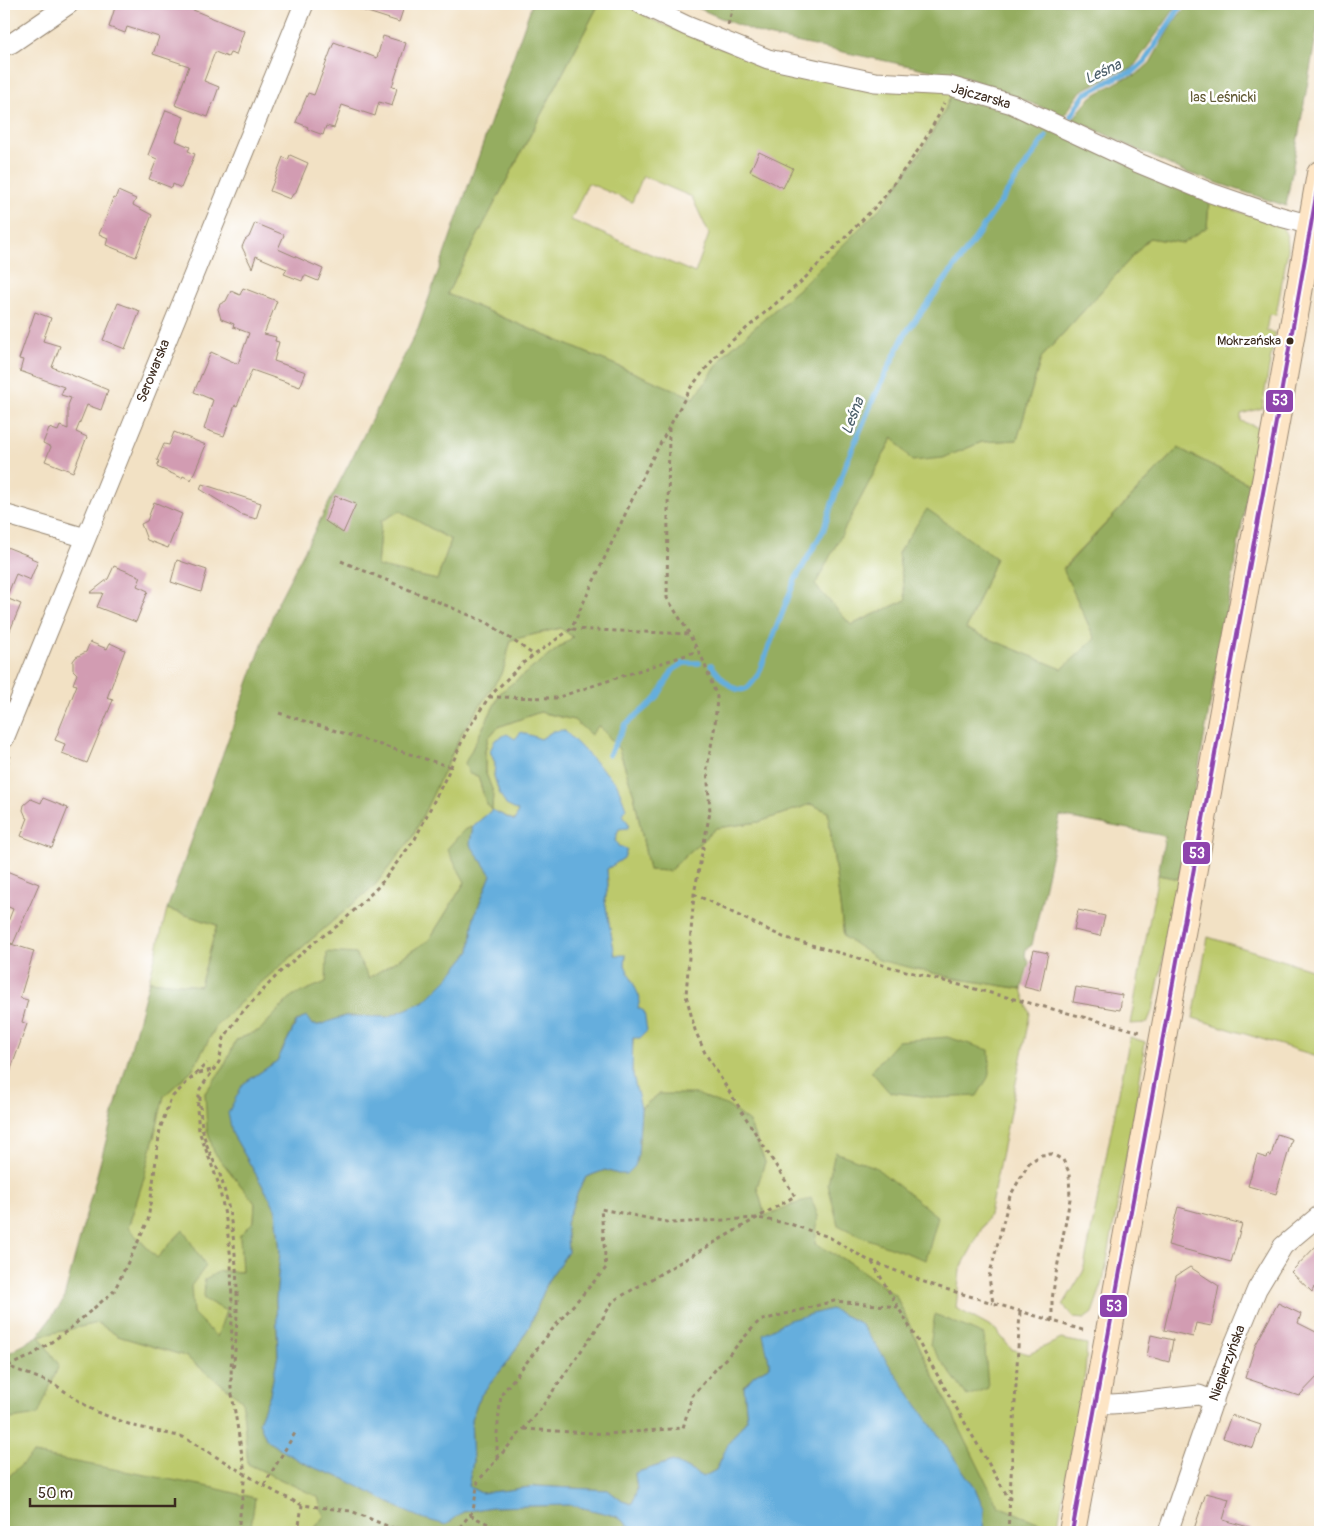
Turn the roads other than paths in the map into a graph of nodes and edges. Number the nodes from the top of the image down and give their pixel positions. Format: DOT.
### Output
graph roads {
  1 [pos="69,4"];
  2 [pos="304,4"];
  3 [pos="641,4"];
  4 [pos="4,46"];
  5 [pos="1320,174"];
  6 [pos="1316,226"];
  7 [pos="4,514"];
  8 [pos="86,538"];
  9 [pos="4,739"];
  10 [pos="1320,1215"];
  11 [pos="1214,1400"];
  12 [pos="1096,1402"];
  13 [pos="1072,1532"];
  14 [pos="1168,1532"];
  1 -- 4 [label="street"];
  2 -- 8 [label="street, Serowarska"];
  3 -- 6 [label="street, Jajczarska"];
  5 -- 6 [label="main road"];
  6 -- 12 [label="main road"];
  7 -- 8 [label="street"];
  8 -- 9 [label="street, Serowarska"];
  10 -- 11 [label="street, Niepierzyńska"];
  11 -- 12 [label="street"];
  11 -- 14 [label="street, Niepierzyńska"];
  12 -- 13 [label="main road"];
}
